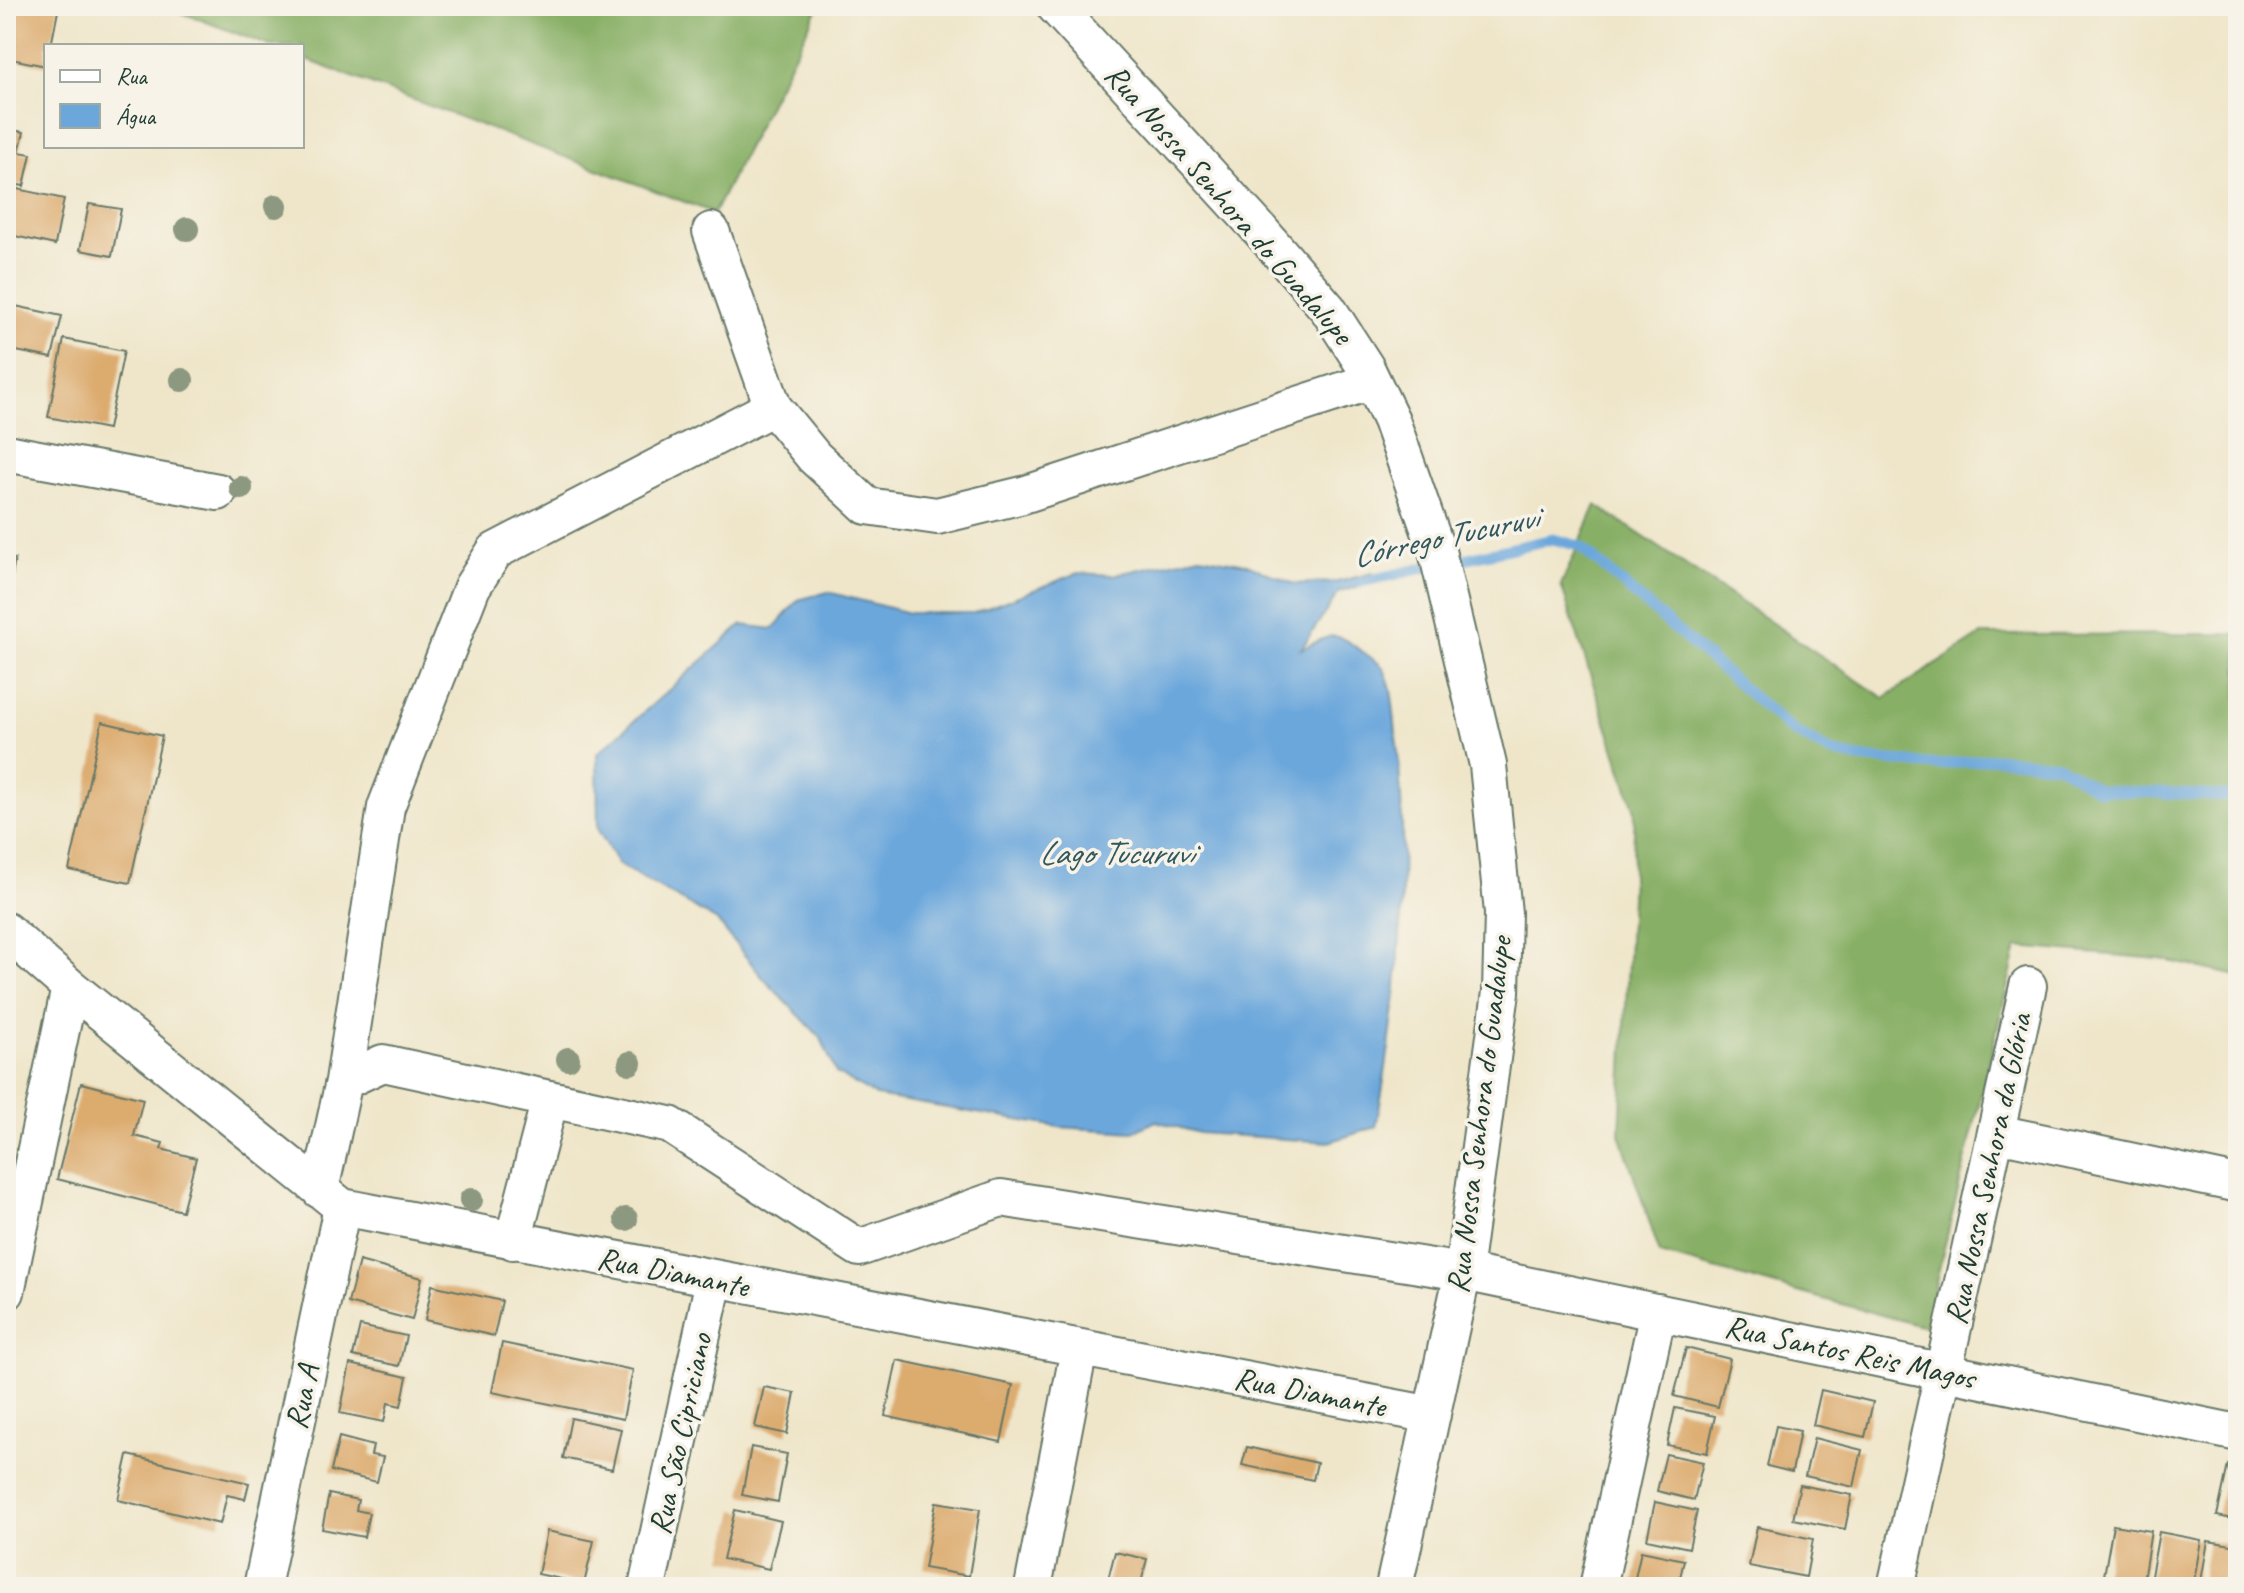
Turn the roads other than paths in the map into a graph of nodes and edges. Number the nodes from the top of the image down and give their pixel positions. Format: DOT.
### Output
graph roads {
  1 [pos="1055,6"];
  2 [pos="711,231"];
  3 [pos="1372,381"];
  4 [pos="773,407"];
  5 [pos="6,453"];
  6 [pos="218,492"];
  7 [pos="6,931"];
  8 [pos="2028,986"];
  9 [pos="70,987"];
  10 [pos="344,1081"];
  11 [pos="550,1099"];
  12 [pos="1997,1133"];
  13 [pos="2238,1184"];
  14 [pos="331,1199"];
  15 [pos="513,1241"];
  16 [pos="1463,1272"];
  17 [pos="714,1280"];
  18 [pos="6,1292"];
  19 [pos="1658,1312"];
  20 [pos="1079,1349"];
  21 [pos="1943,1371"];
  22 [pos="1432,1415"];
  23 [pos="2238,1433"];
  24 [pos="262,1587"];
  25 [pos="647,1587"];
  26 [pos="1033,1587"];
  27 [pos="1394,1587"];
  28 [pos="1598,1587"];
  29 [pos="1896,1587"];
  1 -- 3 [label="street, Rua Nossa Senhora do Guadalupe"];
  2 -- 4 [label="street"];
  3 -- 4 [label="street"];
  3 -- 16 [label="street, Rua Nossa Senhora do Guadalupe"];
  4 -- 10 [label="street, Rua A"];
  5 -- 6 [label="street"];
  7 -- 9 [label="street, Rua Diamante"];
  8 -- 12 [label="street, Rua Nossa Senhora da Glória"];
  9 -- 14 [label="street, Rua Diamante"];
  9 -- 18 [label="street"];
  10 -- 11 [label="street"];
  10 -- 14 [label="street, Rua A"];
  11 -- 15 [label="street"];
  11 -- 16 [label="street, Rua Santos Reis Magos"];
  12 -- 13 [label="street"];
  12 -- 21 [label="street, Rua Nossa Senhora da Glória"];
  14 -- 15 [label="street, Rua Diamante"];
  14 -- 24 [label="street, Rua A"];
  15 -- 17 [label="street, Rua Diamante"];
  16 -- 19 [label="street, Rua Santos Reis Magos"];
  16 -- 22 [label="street, Rua Nossa Senhora do Guadalupe"];
  17 -- 20 [label="street, Rua Diamante"];
  17 -- 25 [label="street, Rua São Cipriciano"];
  19 -- 21 [label="street, Rua Santos Reis Magos"];
  19 -- 28 [label="street"];
  20 -- 22 [label="street, Rua Diamante"];
  20 -- 26 [label="street"];
  21 -- 23 [label="street, Rua Santos Reis Magos"];
  21 -- 29 [label="street, Rua Nossa Senhora da Glória"];
  22 -- 27 [label="street, Rua Nossa Senhora do Guadalupe"];
}
